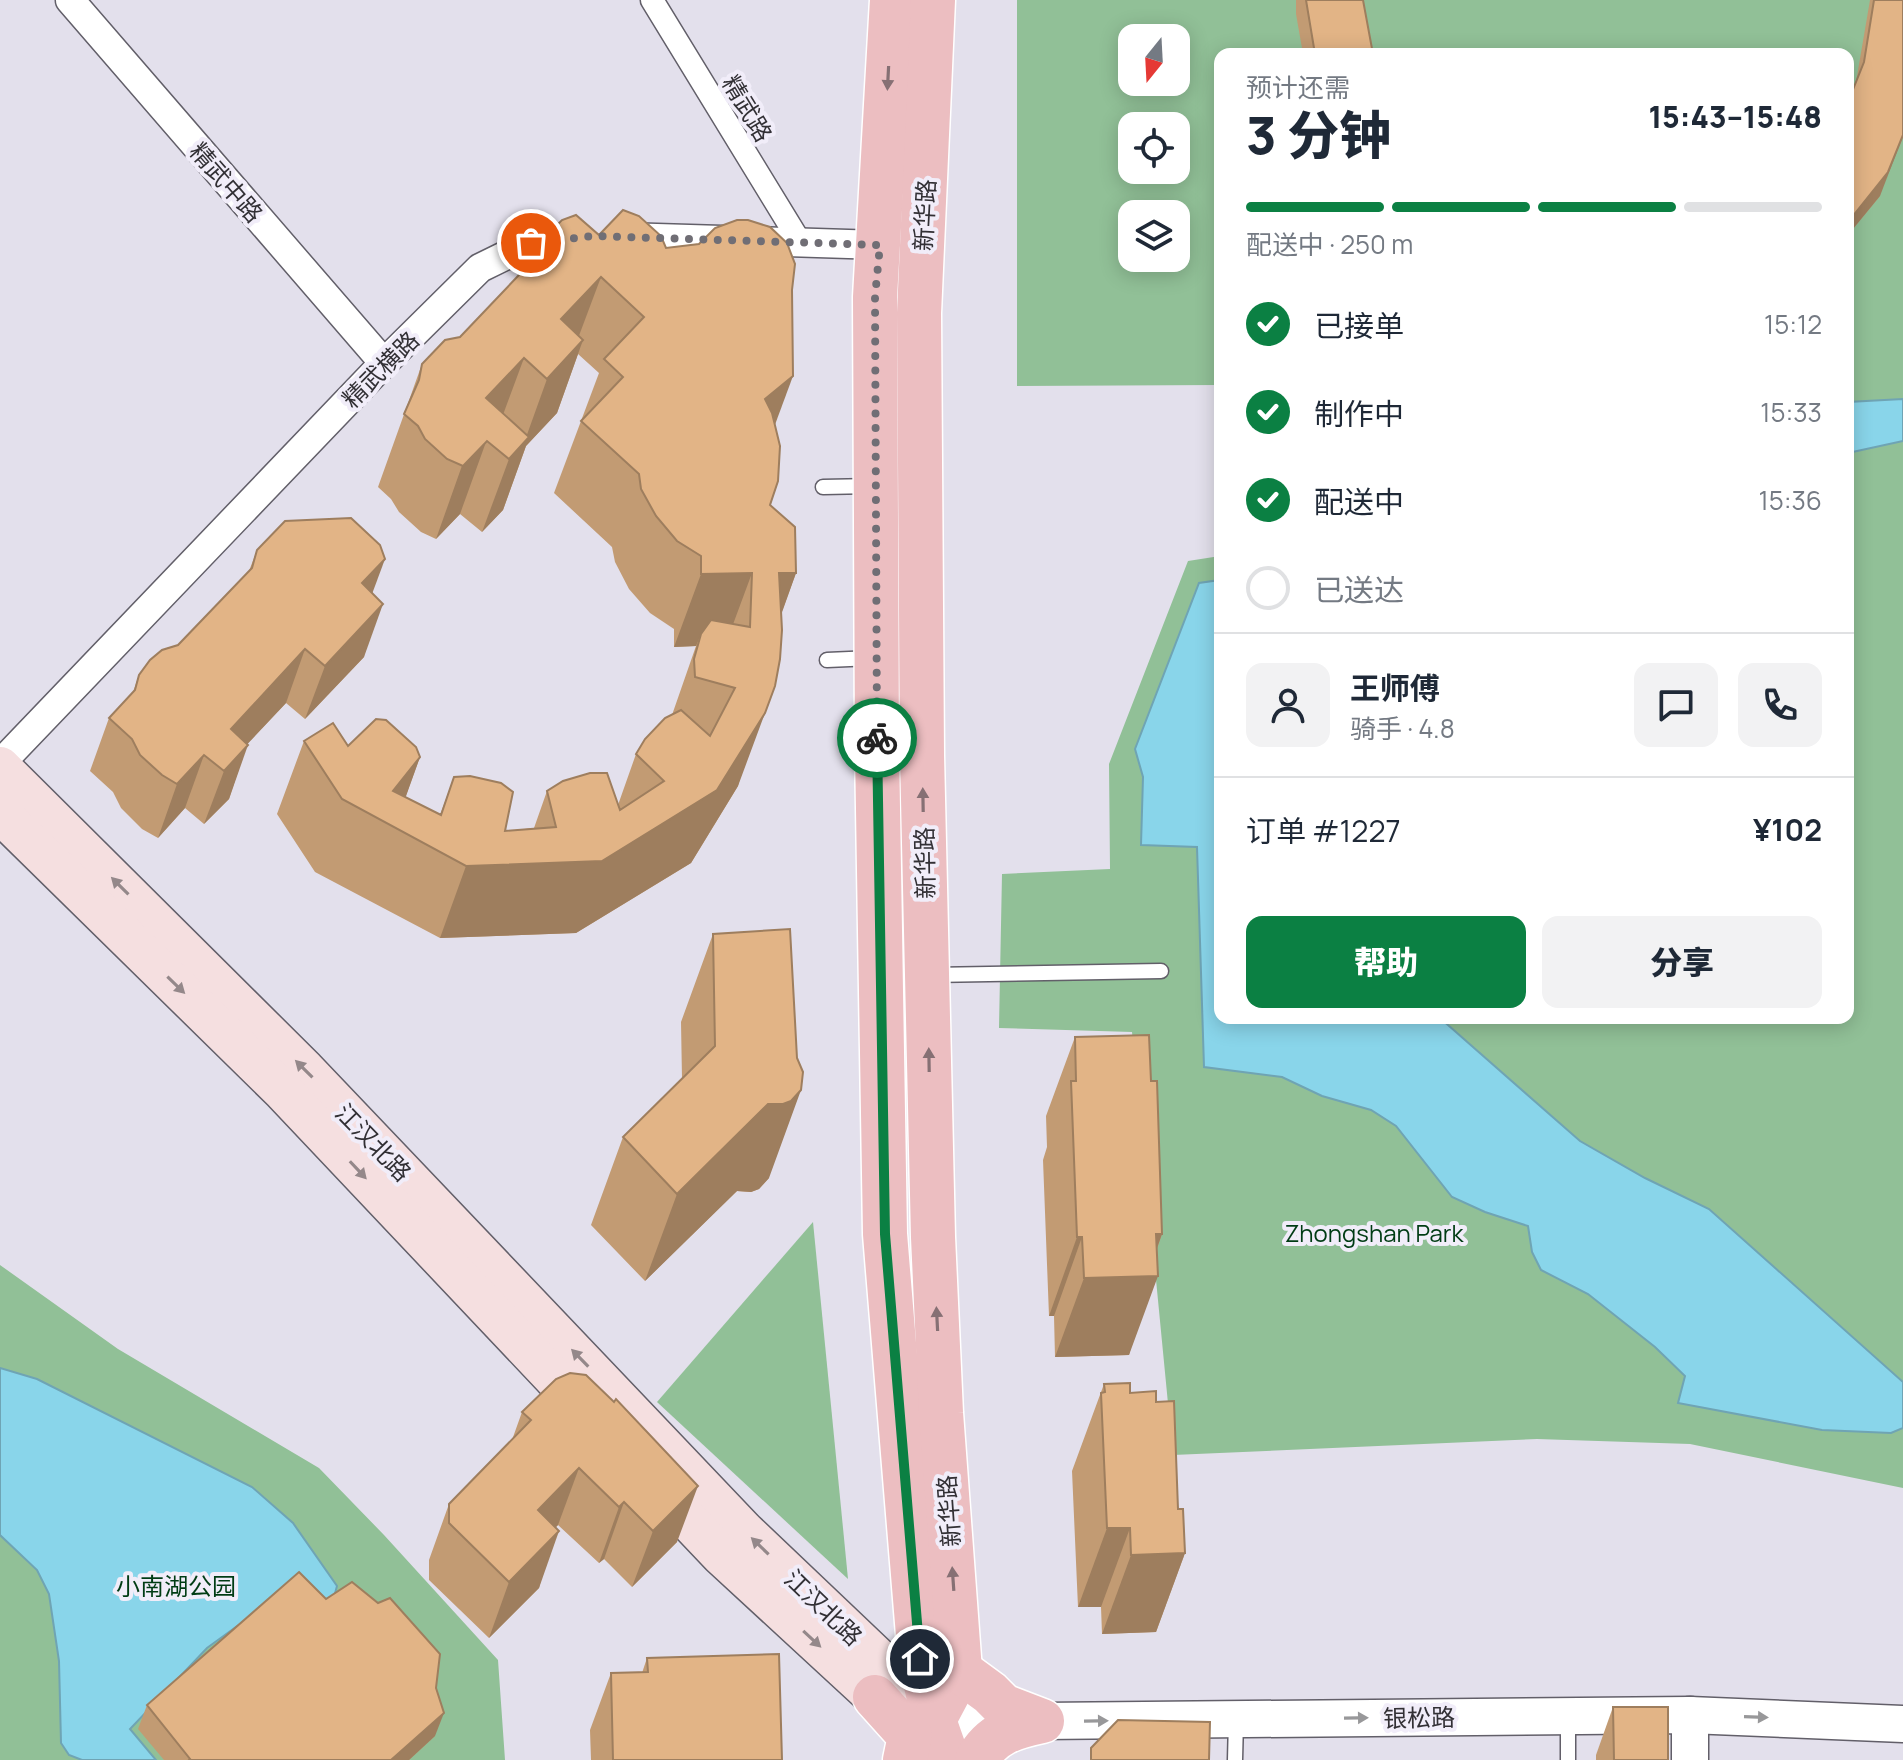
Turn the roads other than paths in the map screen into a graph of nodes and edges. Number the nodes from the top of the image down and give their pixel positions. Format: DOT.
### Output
graph roads {
  1 [pos="70,0"];
  2 [pos="652,0"];
  3 [pos="892,0"];
  4 [pos="933,0"];
  5 [pos="800,242"];
  6 [pos="880,245"];
  7 [pos="384,363"];
  8 [pos="876,486"];
  9 [pos="823,487"];
  10 [pos="877,658"];
  11 [pos="827,660"];
  12 [pos="0,766"];
  13 [pos="0,813"];
  14 [pos="1161,971"];
  15 [pos="927,975"];
  16 [pos="910,1673"];
  17 [pos="1568,1715"];
  18 [pos="1690,1715"];
  19 [pos="1236,1719"];
  20 [pos="934,1720"];
  21 [pos="1042,1721"];
  22 [pos="1903,1724"];
  23 [pos="905,1760"];
  24 [pos="913,1760"];
  25 [pos="948,1760"];
  26 [pos="977,1760"];
  27 [pos="1235,1760"];
  28 [pos="1568,1760"];
  29 [pos="1690,1760"];
  1 -- 7 [label="street, 精武中路"];
  2 -- 5 [label="street, 精武路"];
  3 -- 6 [label="main road, 新华路, one-way"];
  15 -- 4 [label="main road, 新华路, one-way"];
  5 -- 6 [label="street, 精武横路"];
  5 -- 7 [label="street, 精武横路"];
  6 -- 8 [label="main road, 新华路"];
  7 -- 12 [label="street, 精武横路"];
  8 -- 9 [label="lane"];
  8 -- 10 [label="main road, 新华路"];
  10 -- 11 [label="lane"];
  10 -- 16 [label="main road, 新华路"];
  16 -- 12 [label="main road, 江汉北路, one-way"];
  13 -- 16 [label="main road, 江汉北路, one-way"];
  14 -- 15 [label="lane"];
  16 -- 15 [label="main road, 新华路, one-way"];
  16 -- 20 [label="main road"];
  16 -- 20 [label="main road, 江汉北路"];
  16 -- 21 [label="main road"];
  16 -- 23 [label="main road"];
  17 -- 18 [label="street, 银松路"];
  19 -- 17 [label="street, 银松路, one-way"];
  17 -- 28 [label="lane"];
  18 -- 22 [label="street, 银松路, one-way"];
  18 -- 29 [label="street"];
  21 -- 19 [label="street, 银松路, one-way"];
  19 -- 27 [label="lane"];
  20 -- 21 [label="street, 银松路"];
  20 -- 24 [label="main road"];
  20 -- 25 [label="main road"];
  21 -- 26 [label="main road"];
}
